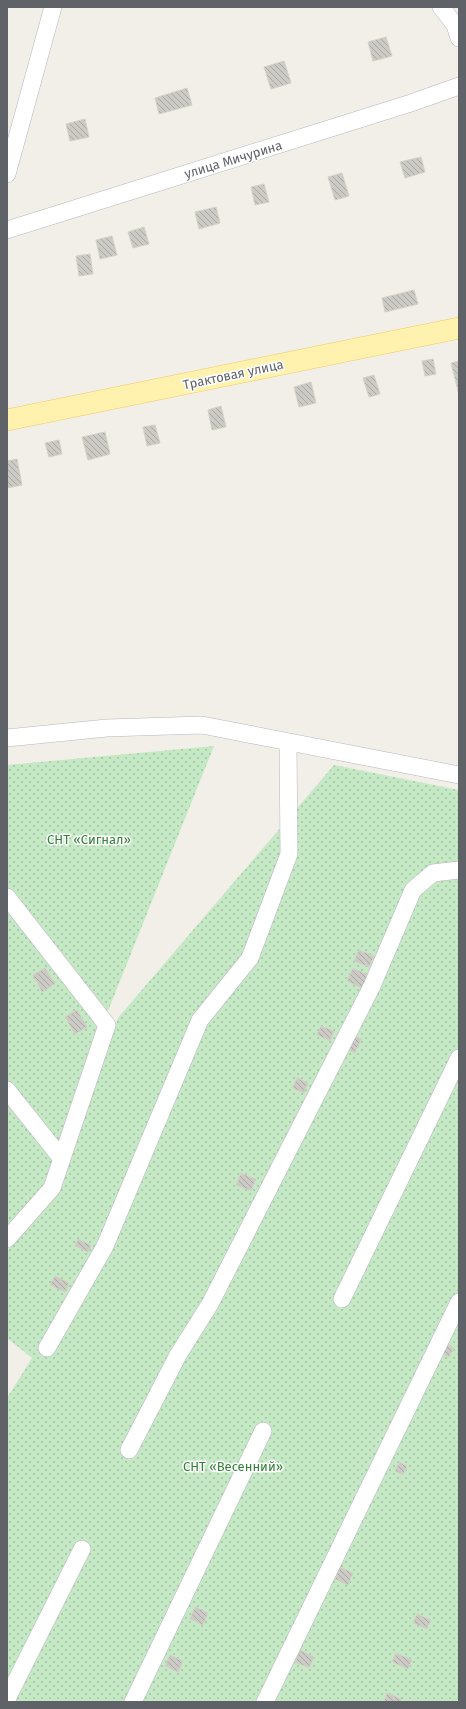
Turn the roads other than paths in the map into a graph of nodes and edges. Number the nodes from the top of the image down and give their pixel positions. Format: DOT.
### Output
graph roads {
  1 [pos="53,7"];
  2 [pos="441,7"];
  3 [pos="457,7"];
  4 [pos="457,32"];
  5 [pos="459,86"];
  6 [pos="7,174"];
  7 [pos="7,230"];
  8 [pos="459,328"];
  9 [pos="7,420"];
  10 [pos="7,738"];
  11 [pos="288,742"];
  12 [pos="459,775"];
  13 [pos="459,870"];
  14 [pos="7,897"];
  15 [pos="459,1058"];
  16 [pos="7,1090"];
  17 [pos="62,1159"];
  18 [pos="7,1239"];
  19 [pos="342,1299"];
  20 [pos="459,1302"];
  21 [pos="47,1348"];
  22 [pos="263,1431"];
  23 [pos="129,1450"];
  24 [pos="82,1549"];
  25 [pos="7,1699"];
  26 [pos="133,1702"];
  27 [pos="265,1702"];
  1 -- 6 [label="street"];
  2 -- 4 [label="street"];
  3 -- 4 [label="street"];
  5 -- 7 [label="street, улица Мичурина"];
  8 -- 9 [label="main road, Трактовая улица"];
  10 -- 11 [label="street"];
  11 -- 12 [label="street"];
  11 -- 21 [label="street"];
  13 -- 23 [label="street"];
  14 -- 17 [label="street"];
  15 -- 19 [label="street"];
  16 -- 17 [label="street"];
  17 -- 18 [label="street"];
  20 -- 27 [label="street"];
  22 -- 26 [label="street"];
  24 -- 25 [label="street"];
}
